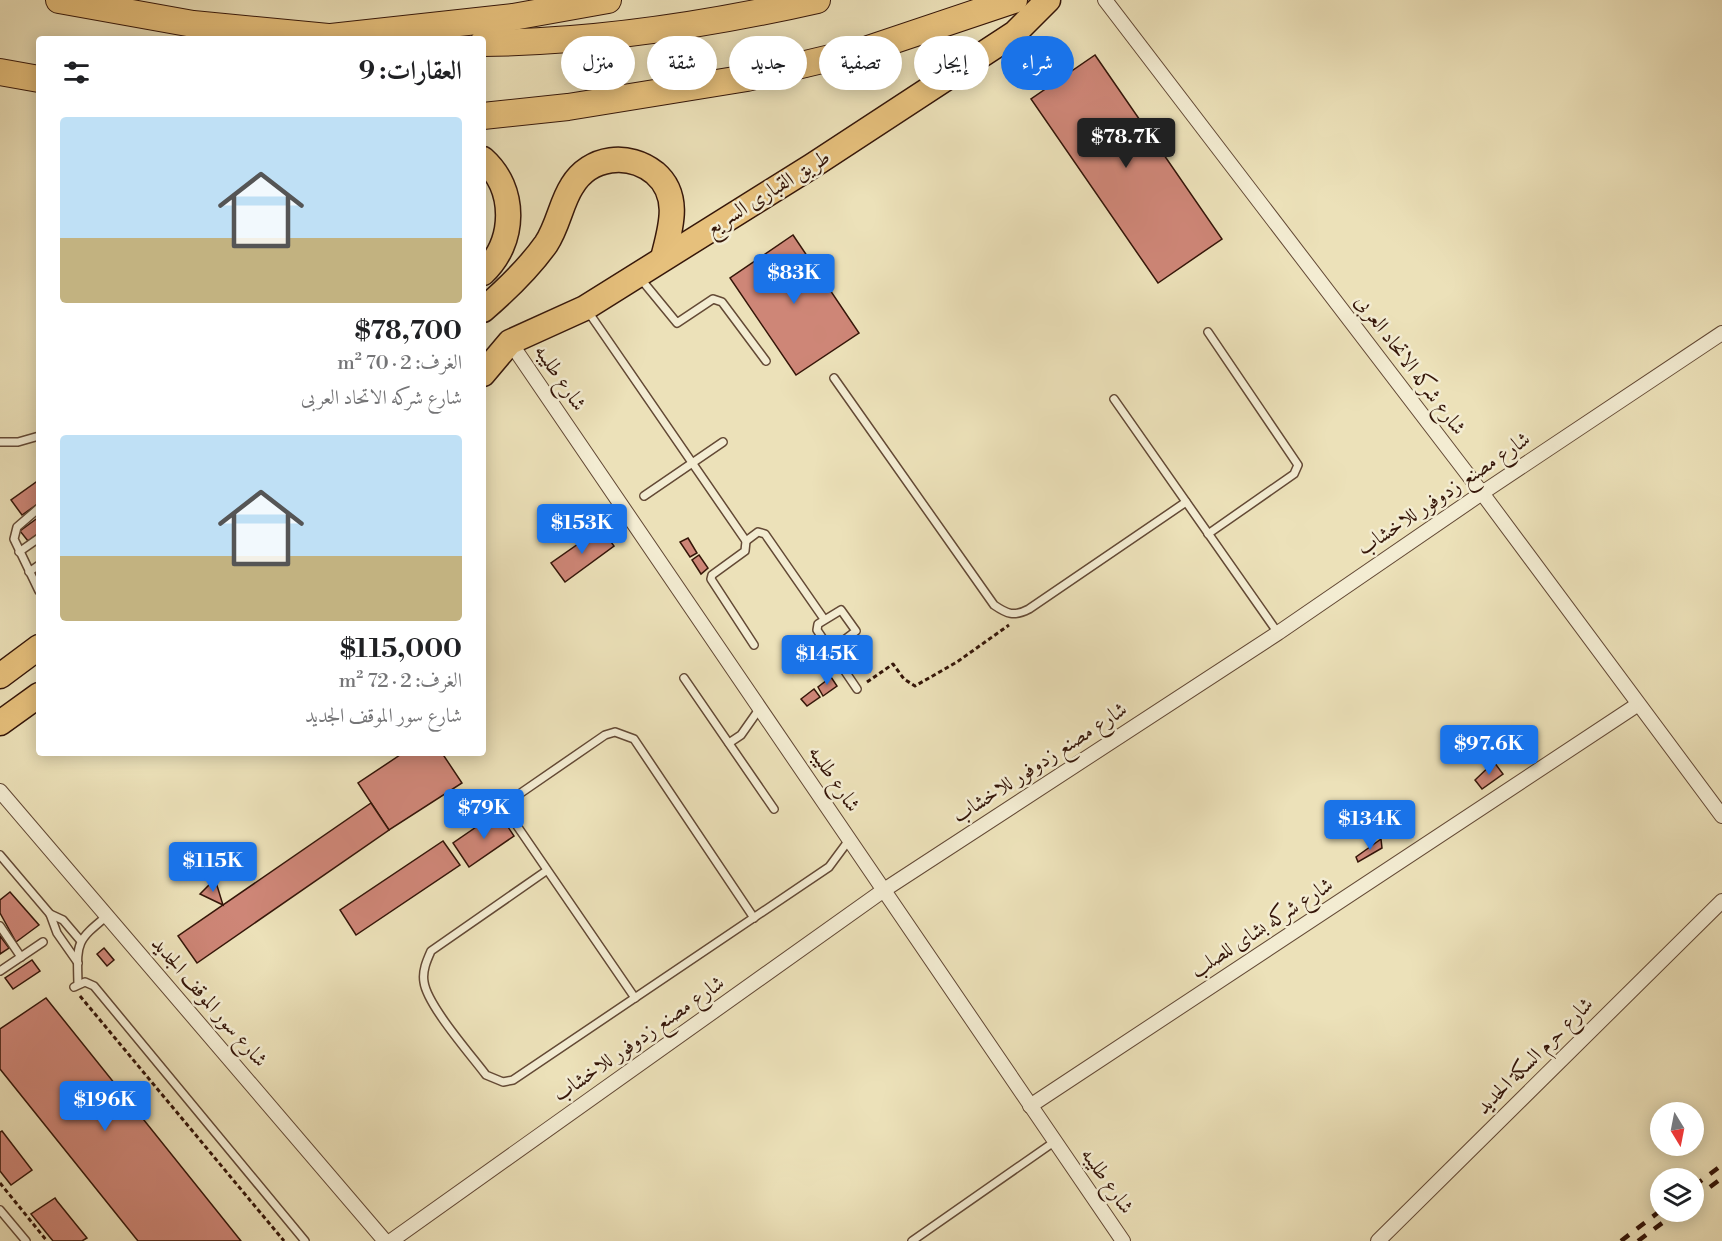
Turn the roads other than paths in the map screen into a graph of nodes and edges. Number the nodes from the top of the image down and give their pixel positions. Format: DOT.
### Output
graph roads {
  1 [pos="59,0"];
  2 [pos="608,0"];
  3 [pos="817,0"];
  4 [pos="1014,0"];
  5 [pos="1048,0"];
  6 [pos="1105,0"];
  7 [pos="316,36"];
  8 [pos="357,36"];
  9 [pos="486,43"];
  10 [pos="0,72"];
  11 [pos="36,78"];
  12 [pos="486,116"];
  13 [pos="486,163"];
  14 [pos="663,258"];
  15 [pos="486,269"];
  16 [pos="638,276"];
  17 [pos="486,307"];
  18 [pos="585,308"];
  19 [pos="1208,332"];
  20 [pos="1722,333"];
  21 [pos="510,342"];
  22 [pos="766,361"];
  23 [pos="486,370"];
  24 [pos="834,378"];
  25 [pos="1114,399"];
  26 [pos="36,436"];
  27 [pos="0,442"];
  28 [pos="723,442"];
  29 [pos="692,463"];
  30 [pos="1482,493"];
  31 [pos="644,496"];
  32 [pos="1186,502"];
  33 [pos="36,511"];
  34 [pos="1208,534"];
  35 [pos="36,540"];
  36 [pos="746,541"];
  37 [pos="19,552"];
  38 [pos="36,567"];
  39 [pos="29,572"];
  40 [pos="36,584"];
  41 [pos="824,620"];
  42 [pos="1278,633"];
  43 [pos="754,645"];
  44 [pos="36,649"];
  45 [pos="831,650"];
  46 [pos="0,676"];
  47 [pos="684,678"];
  48 [pos="857,689"];
  49 [pos="36,697"];
  50 [pos="1637,705"];
  51 [pos="760,708"];
  52 [pos="0,723"];
  53 [pos="729,743"];
  54 [pos="0,791"];
  55 [pos="774,808"];
  56 [pos="1722,816"];
  57 [pos="849,839"];
  58 [pos="0,855"];
  59 [pos="546,871"];
  60 [pos="884,890"];
  61 [pos="1722,901"];
  62 [pos="50,914"];
  63 [pos="107,916"];
  64 [pos="754,918"];
  65 [pos="0,926"];
  66 [pos="80,940"];
  67 [pos="43,942"];
  68 [pos="21,957"];
  69 [pos="78,963"];
  70 [pos="0,971"];
  71 [pos="635,998"];
  72 [pos="1030,1106"];
  73 [pos="1054,1142"];
  74 [pos="0,1210"];
  75 [pos="384,1240"];
  76 [pos="26,1241"];
  77 [pos="305,1241"];
  78 [pos="912,1241"];
  79 [pos="1123,1241"];
  80 [pos="1378,1241"];
  1 -- 7 [label="highway"];
  2 -- 8 [label="highway"];
  3 -- 9 [label="highway"];
  4 -- 12 [label="highway"];
  5 -- 14 [label="highway, طريق القبارى السريع"];
  6 -- 30 [label="street, شارع شركه الاتحاد العربى"];
  10 -- 11 [label="highway"];
  13 -- 15 [label="highway"];
  14 -- 16 [label="highway, طريق القبارى السريع"];
  14 -- 17 [label="highway"];
  16 -- 18 [label="highway, طريق القبارى السريع"];
  16 -- 22 [label="lane"];
  18 -- 21 [label="highway, طريق القبارى السريع"];
  18 -- 29 [label="lane"];
  19 -- 34 [label="lane"];
  20 -- 30 [label="street, شارع مصنع زدوفور للاخشاب"];
  21 -- 23 [label="highway, طريق القبارى السريع"];
  21 -- 51 [label="street, شارع طليبه"];
  24 -- 32 [label="lane"];
  25 -- 32 [label="lane"];
  26 -- 27 [label="lane"];
  28 -- 29 [label="lane"];
  29 -- 31 [label="lane"];
  29 -- 36 [label="lane"];
  30 -- 42 [label="street, شارع مصنع زدوفور للاخشاب"];
  30 -- 50 [label="street, شارع شركه الاتحاد العربى"];
  32 -- 34 [label="lane"];
  33 -- 37 [label="lane"];
  34 -- 42 [label="lane"];
  35 -- 37 [label="lane"];
  36 -- 41 [label="lane"];
  36 -- 43 [label="lane"];
  37 -- 39 [label="lane"];
  38 -- 39 [label="lane"];
  39 -- 40 [label="lane"];
  41 -- 45 [label="lane"];
  41 -- 45 [label="lane"];
  42 -- 60 [label="street, شارع مصنع زدوفور للاخشاب"];
  44 -- 46 [label="highway"];
  45 -- 48 [label="lane"];
  47 -- 53 [label="lane"];
  49 -- 52 [label="highway"];
  50 -- 56 [label="street, شارع شركه الاتحاد العربى"];
  50 -- 72 [label="street, شارع شركه بشاى للصلب"];
  51 -- 53 [label="lane"];
  51 -- 57 [label="street, شارع طليبه"];
  53 -- 55 [label="lane"];
  54 -- 63 [label="street, شارع سور الموقف الجديد"];
  57 -- 60 [label="street, شارع طليبه"];
  57 -- 64 [label="lane"];
  58 -- 62 [label="lane"];
  59 -- 64 [label="lane"];
  59 -- 71 [label="lane"];
  59 -- 71 [label="lane"];
  60 -- 72 [label="street, شارع طليبه"];
  60 -- 75 [label="street, شارع مصنع زدوفور للاخشاب"];
  61 -- 80 [label="street, شارع حرم السكة الحديد"];
  62 -- 66 [label="lane"];
  62 -- 69 [label="lane"];
  63 -- 66 [label="lane"];
  63 -- 75 [label="street, شارع سور الموقف الجديد"];
  64 -- 71 [label="lane"];
  65 -- 68 [label="lane"];
  66 -- 69 [label="lane"];
  67 -- 68 [label="lane"];
  68 -- 70 [label="lane"];
  69 -- 77 [label="lane"];
  72 -- 73 [label="street, شارع طليبه"];
  73 -- 78 [label="lane"];
  73 -- 79 [label="street, شارع طليبه"];
  74 -- 76 [label="lane"];
}
